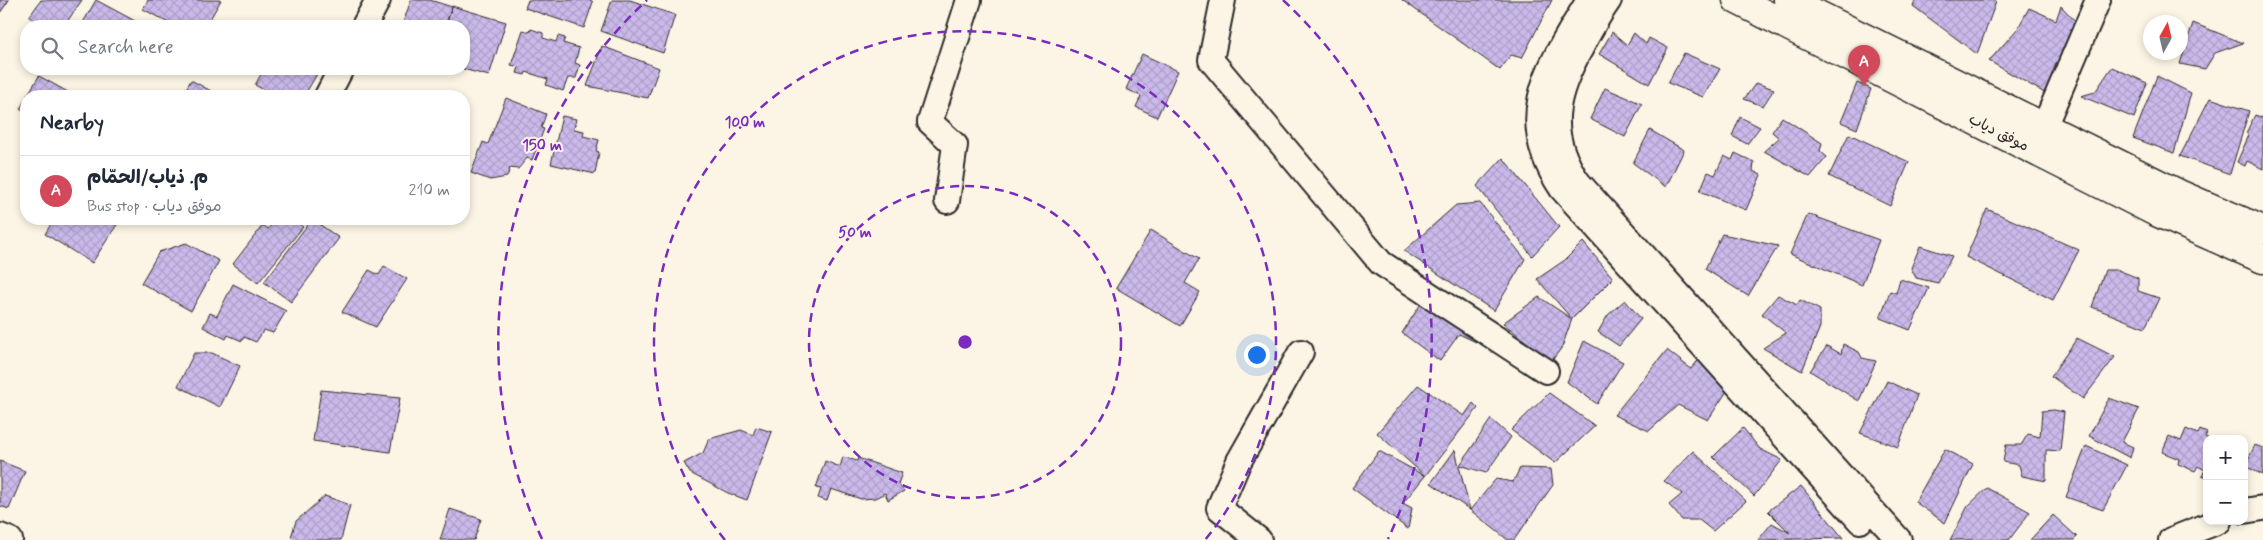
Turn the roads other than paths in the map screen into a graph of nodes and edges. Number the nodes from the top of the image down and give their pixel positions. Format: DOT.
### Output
graph roads {
  1 [pos="378,0"];
  2 [pos="969,0"];
  3 [pos="1223,0"];
  4 [pos="1589,0"];
  5 [pos="1610,0"];
  6 [pos="1737,0"];
  7 [pos="1788,0"];
  8 [pos="2098,0"];
  9 [pos="367,20"];
  10 [pos="338,75"];
  11 [pos="329,90"];
  12 [pos="2044,127"];
  13 [pos="948,201"];
  14 [pos="2263,230"];
  15 [pos="2263,259"];
  16 [pos="1301,352"];
  17 [pos="1546,371"];
  18 [pos="2263,508"];
  19 [pos="2248,511"];
  20 [pos="2209,525"];
  21 [pos="0,536"];
  22 [pos="10,540"];
  23 [pos="1259,540"];
  24 [pos="1877,540"];
  25 [pos="1898,540"];
  26 [pos="2171,540"];
  1 -- 9 [label="street"];
  2 -- 13 [label="street"];
  3 -- 17 [label="street"];
  4 -- 24 [label="street"];
  5 -- 25 [label="street"];
  6 -- 15 [label="main road, موفق دياب"];
  7 -- 12 [label="main road, موفق دياب"];
  8 -- 12 [label="street"];
  10 -- 11 [label="street"];
  12 -- 14 [label="main road, موفق دياب"];
  16 -- 23 [label="street"];
  18 -- 19 [label="street"];
  20 -- 26 [label="street"];
  21 -- 22 [label="street"];
}
